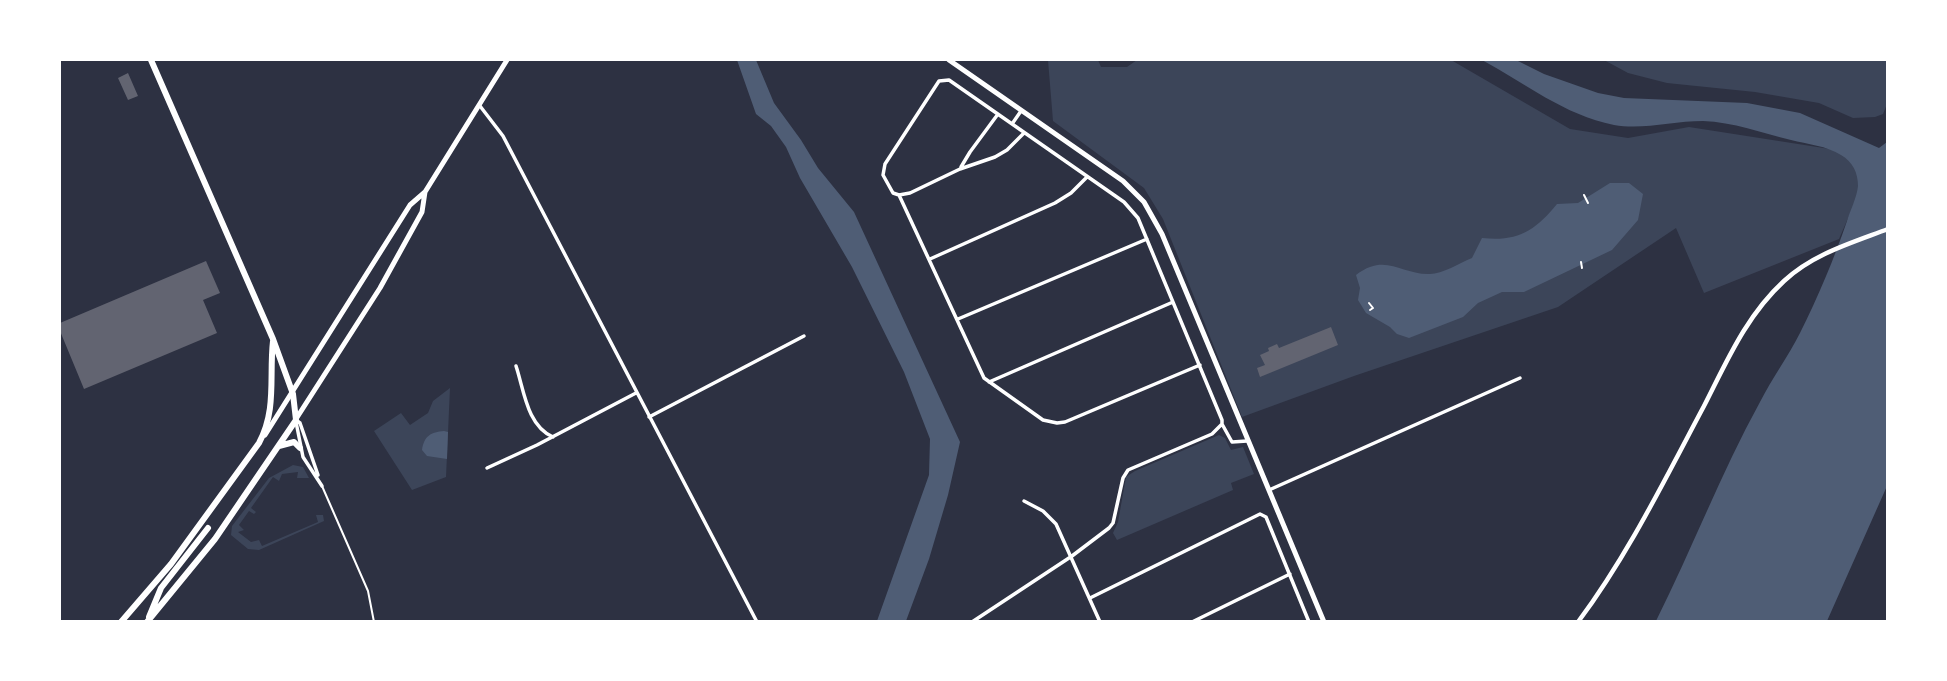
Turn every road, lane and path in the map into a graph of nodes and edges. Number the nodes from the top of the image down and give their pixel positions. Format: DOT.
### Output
graph roads {
  1 [pos="151,60"];
  2 [pos="506,60"];
  3 [pos="949,60"];
  4 [pos="479,105"];
  5 [pos="1023,109"];
  6 [pos="998,114"];
  7 [pos="1012,124"];
  8 [pos="1024,132"];
  9 [pos="960,169"];
  10 [pos="1087,177"];
  11 [pos="425,192"];
  12 [pos="899,195"];
  13 [pos="1584,195"];
  14 [pos="1588,203"];
  15 [pos="1888,229"];
  16 [pos="1147,239"];
  17 [pos="930,259"];
  18 [pos="1581,262"];
  19 [pos="1582,268"];
  20 [pos="1173,302"];
  21 [pos="1369,303"];
  22 [pos="1370,310"];
  23 [pos="958,319"];
  24 [pos="804,336"];
  25 [pos="273,340"];
  26 [pos="1200,365"];
  27 [pos="516,366"];
  28 [pos="1520,378"];
  29 [pos="989,382"];
  30 [pos="636,393"];
  31 [pos="293,394"];
  32 [pos="649,417"];
  33 [pos="296,420"];
  34 [pos="1222,424"];
  35 [pos="553,437"];
  36 [pos="1247,441"];
  37 [pos="257,446"];
  38 [pos="277,447"];
  39 [pos="300,447"];
  40 [pos="487,468"];
  41 [pos="322,486"];
  42 [pos="1269,490"];
  43 [pos="1024,500"];
  44 [pos="208,528"];
  45 [pos="1072,556"];
  46 [pos="1290,574"];
  47 [pos="1090,598"];
  48 [pos="121,621"];
  49 [pos="147,621"];
  50 [pos="374,621"];
  51 [pos="757,621"];
  52 [pos="972,621"];
  53 [pos="1099,621"];
  54 [pos="1192,621"];
  55 [pos="1309,621"];
  56 [pos="1324,621"];
  57 [pos="1578,621"];
  1 -- 25 [label="highway"];
  2 -- 4 [label="main road"];
  3 -- 5 [label="main road"];
  4 -- 11 [label="main road"];
  4 -- 30 [label="street"];
  5 -- 7 [label="street"];
  5 -- 36 [label="main road"];
  6 -- 7 [label="street"];
  6 -- 9 [label="street"];
  6 -- 12 [label="street"];
  7 -- 8 [label="street"];
  8 -- 9 [label="street"];
  8 -- 10 [label="street"];
  9 -- 12 [label="street"];
  10 -- 16 [label="street"];
  10 -- 17 [label="street"];
  11 -- 31 [label="main road"];
  11 -- 33 [label="main road"];
  12 -- 17 [label="street"];
  13 -- 14 [label="path"];
  15 -- 57 [label="street"];
  16 -- 20 [label="street"];
  16 -- 23 [label="street"];
  17 -- 23 [label="street"];
  18 -- 19 [label="path"];
  20 -- 26 [label="street"];
  20 -- 29 [label="street"];
  21 -- 22 [label="path"];
  23 -- 29 [label="street"];
  24 -- 32 [label="street"];
  25 -- 31 [label="highway"];
  25 -- 37 [label="highway"];
  26 -- 29 [label="street"];
  26 -- 34 [label="street"];
  27 -- 35 [label="street"];
  28 -- 42 [label="street"];
  30 -- 32 [label="street"];
  30 -- 35 [label="street"];
  31 -- 33 [label="highway"];
  31 -- 37 [label="main road"];
  32 -- 51 [label="street"];
  33 -- 38 [label="highway"];
  33 -- 39 [label="street"];
  33 -- 41 [label="street"];
  34 -- 36 [label="street"];
  34 -- 45 [label="street"];
  35 -- 40 [label="street"];
  36 -- 42 [label="main road"];
  37 -- 48 [label="highway"];
  38 -- 39 [label="highway"];
  38 -- 49 [label="highway"];
  39 -- 41 [label="street"];
  41 -- 50 [label="lane"];
  42 -- 56 [label="main road"];
  43 -- 45 [label="street"];
  44 -- 49 [label="highway"];
  45 -- 47 [label="street"];
  45 -- 52 [label="street"];
  46 -- 47 [label="street"];
  46 -- 54 [label="street"];
  46 -- 55 [label="street"];
  47 -- 53 [label="street"];
}
